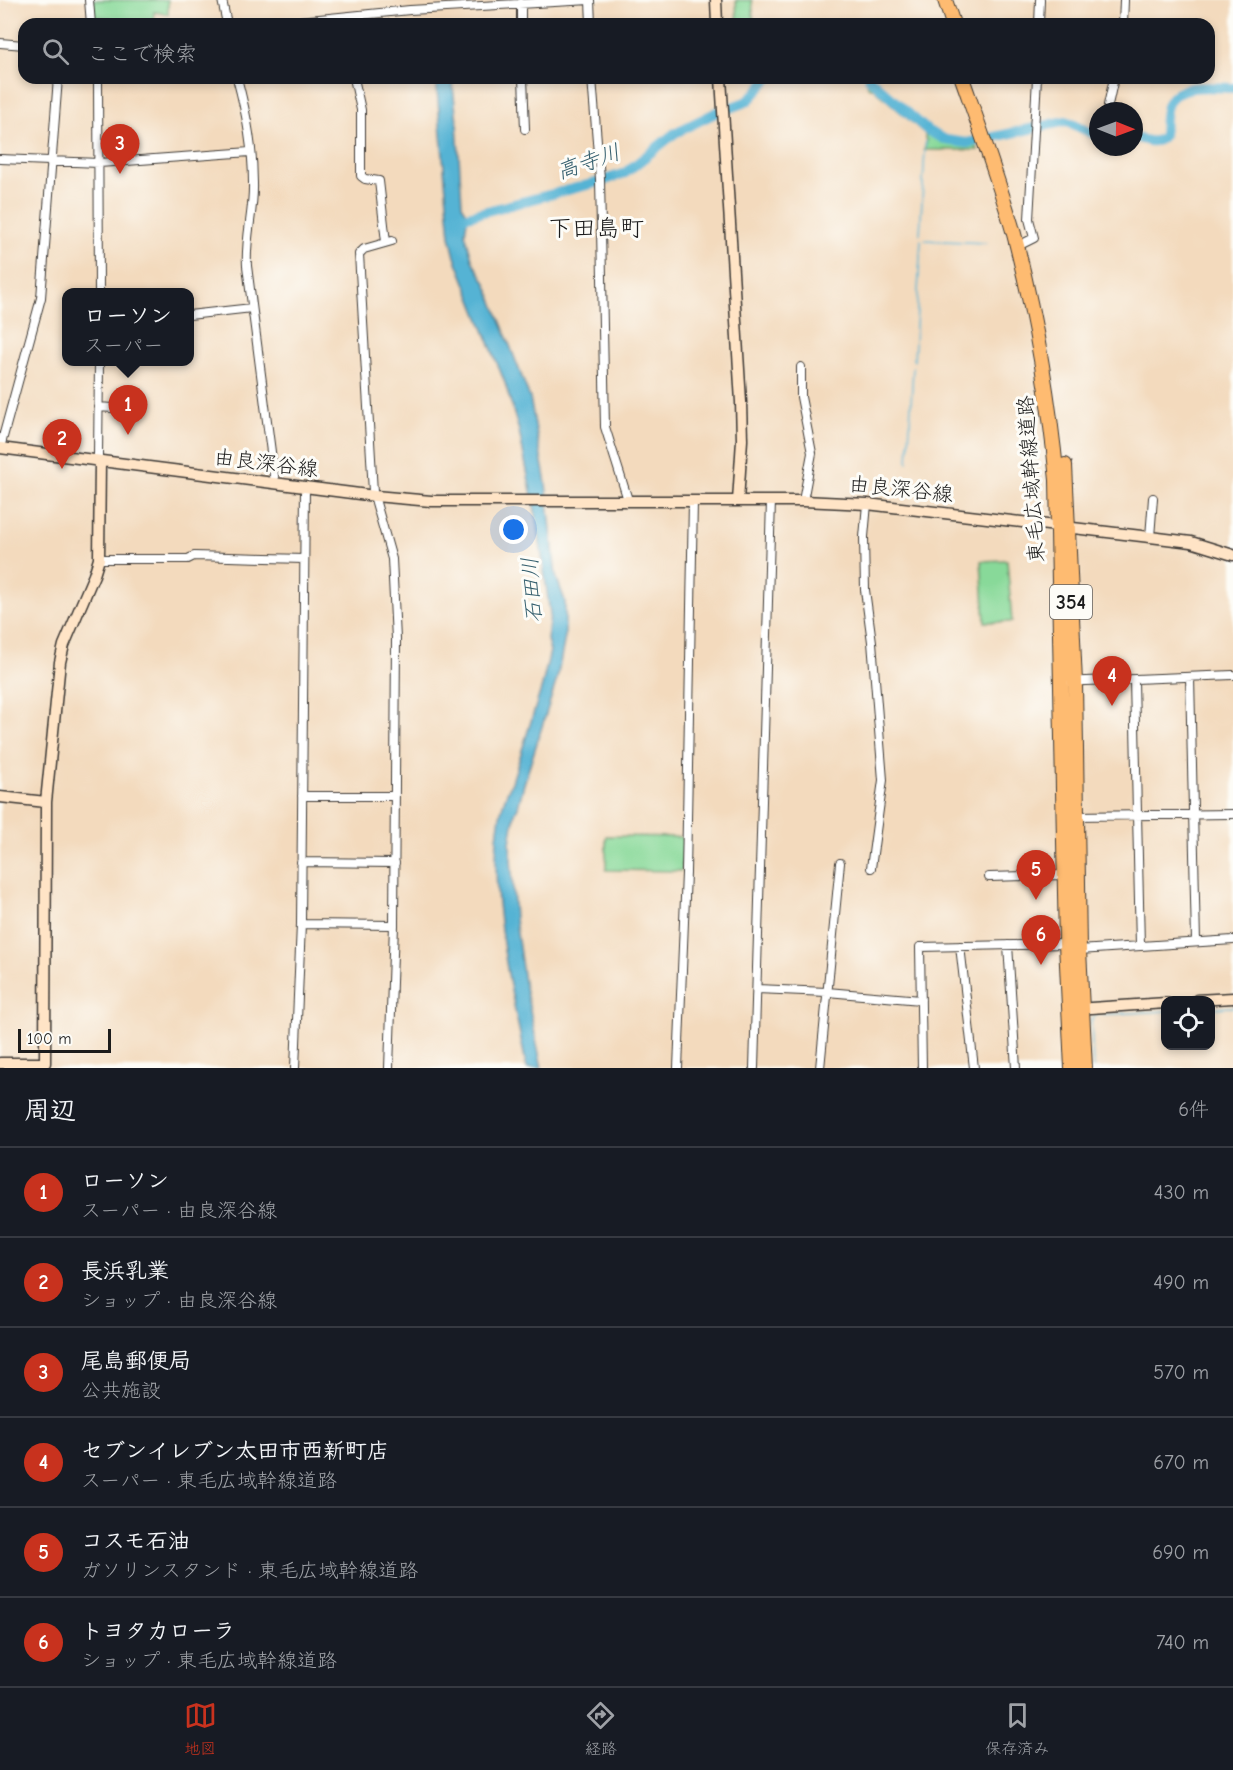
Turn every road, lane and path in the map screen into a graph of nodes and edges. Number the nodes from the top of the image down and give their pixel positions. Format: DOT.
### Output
graph roads {
  1 [pos="89,0"];
  2 [pos="222,0"];
  3 [pos="590,0"];
  4 [pos="716,0"];
  5 [pos="936,0"];
  6 [pos="945,0"];
  7 [pos="1040,0"];
  8 [pos="1124,0"];
  9 [pos="502,2"];
  10 [pos="469,3"];
  11 [pos="521,3"];
  12 [pos="90,18"];
  13 [pos="226,18"];
  14 [pos="357,18"];
  15 [pos="522,18"];
  16 [pos="591,18"];
  17 [pos="717,18"];
  18 [pos="942,18"];
  19 [pos="951,18"];
  20 [pos="1039,18"];
  21 [pos="1123,18"];
  22 [pos="0,44"];
  23 [pos="18,45"];
  24 [pos="58,84"];
  25 [pos="98,84"];
  26 [pos="238,84"];
  27 [pos="355,84"];
  28 [pos="523,84"];
  29 [pos="592,84"];
  30 [pos="721,84"];
  31 [pos="964,84"];
  32 [pos="973,84"];
  33 [pos="1037,84"];
  34 [pos="1113,84"];
  35 [pos="1109,102"];
  36 [pos="525,129"];
  37 [pos="987,139"];
  38 [pos="250,152"];
  39 [pos="0,159"];
  40 [pos="51,162"];
  41 [pos="99,163"];
  42 [pos="1024,243"];
  43 [pos="99,288"];
  44 [pos="252,308"];
  45 [pos="194,314"];
  46 [pos="99,366"];
  47 [pos="801,367"];
  48 [pos="141,405"];
  49 [pos="98,407"];
  50 [pos="0,448"];
  51 [pos="100,461"];
  52 [pos="276,483"];
  53 [pos="305,488"];
  54 [pos="375,496"];
  55 [pos="1153,498"];
  56 [pos="628,501"];
  57 [pos="693,501"];
  58 [pos="738,501"];
  59 [pos="771,501"];
  60 [pos="804,501"];
  61 [pos="867,504"];
  62 [pos="1062,528"];
  63 [pos="1150,537"];
  64 [pos="1233,555"];
  65 [pos="99,559"];
  66 [pos="304,559"];
  67 [pos="1233,675"];
  68 [pos="1190,677"];
  69 [pos="1134,680"];
  70 [pos="1069,682"];
  71 [pos="302,796"];
  72 [pos="395,796"];
  73 [pos="0,797"];
  74 [pos="46,802"];
  75 [pos="1137,814"];
  76 [pos="1193,814"];
  77 [pos="1233,814"];
  78 [pos="1078,816"];
  79 [pos="1063,818"];
  80 [pos="301,862"];
  81 [pos="395,863"];
  82 [pos="840,863"];
  83 [pos="872,868"];
  84 [pos="1064,875"];
  85 [pos="989,877"];
  86 [pos="301,924"];
  87 [pos="394,925"];
  88 [pos="1233,940"];
  89 [pos="1196,942"];
  90 [pos="1008,945"];
  91 [pos="960,946"];
  92 [pos="1140,946"];
  93 [pos="1072,947"];
  94 [pos="757,989"];
  95 [pos="827,992"];
  96 [pos="1233,998"];
  97 [pos="1215,999"];
  98 [pos="921,1000"];
  99 [pos="1161,1003"];
  100 [pos="1075,1009"];
  101 [pos="0,1063"];
  102 [pos="42,1066"];
  103 [pos="295,1068"];
  104 [pos="389,1068"];
  105 [pos="678,1068"];
  106 [pos="754,1068"];
  107 [pos="820,1068"];
  108 [pos="922,1068"];
  109 [pos="974,1068"];
  110 [pos="1016,1068"];
  111 [pos="1072,1068"];
  112 [pos="1084,1068"];
  1 -- 12 [label="street"];
  2 -- 13 [label="street"];
  3 -- 11 [label="street"];
  3 -- 16 [label="street"];
  4 -- 17 [label="street"];
  5 -- 18 [label="highway"];
  6 -- 19 [label="highway"];
  7 -- 20 [label="street"];
  8 -- 21 [label="street"];
  9 -- 10 [label="street"];
  9 -- 11 [label="street"];
  10 -- 14 [label="street"];
  11 -- 15 [label="street"];
  22 -- 23 [label="street"];
  24 -- 40 [label="street"];
  25 -- 41 [label="street"];
  26 -- 38 [label="street"];
  27 -- 54 [label="street"];
  28 -- 36 [label="street"];
  29 -- 56 [label="street"];
  30 -- 58 [label="street"];
  31 -- 37 [label="highway, 東毛広域幹線道路 / 354"];
  32 -- 37 [label="highway, 東毛広域幹線道路 / 354"];
  33 -- 42 [label="street"];
  34 -- 35 [label="street"];
  37 -- 42 [label="highway, 東毛広域幹線道路 / 354"];
  37 -- 62 [label="highway, 東毛広域幹線道路 / 354"];
  38 -- 41 [label="street"];
  38 -- 44 [label="street"];
  39 -- 40 [label="street"];
  40 -- 41 [label="street"];
  40 -- 50 [label="street"];
  41 -- 43 [label="street"];
  42 -- 62 [label="highway, 東毛広域幹線道路 / 354"];
  44 -- 45 [label="street"];
  44 -- 52 [label="street"];
  46 -- 49 [label="street"];
  47 -- 60 [label="street"];
  48 -- 49 [label="street"];
  49 -- 51 [label="street"];
  50 -- 51 [label="street, 由良深谷線"];
  51 -- 52 [label="street, 由良深谷線"];
  51 -- 65 [label="street"];
  52 -- 53 [label="street, 由良深谷線"];
  53 -- 54 [label="street, 由良深谷線"];
  53 -- 66 [label="street"];
  54 -- 56 [label="street, 由良深谷線"];
  54 -- 72 [label="street"];
  55 -- 63 [label="street"];
  56 -- 57 [label="street, 由良深谷線"];
  57 -- 58 [label="street, 由良深谷線"];
  57 -- 105 [label="street"];
  58 -- 59 [label="street, 由良深谷線"];
  59 -- 60 [label="street, 由良深谷線"];
  59 -- 94 [label="street"];
  60 -- 61 [label="street, 由良深谷線"];
  61 -- 62 [label="street, 由良深谷線"];
  61 -- 83 [label="street"];
  62 -- 63 [label="street, 由良深谷線"];
  62 -- 70 [label="highway, 東毛広域幹線道路 / 354"];
  63 -- 64 [label="street, 由良深谷線"];
  65 -- 66 [label="street"];
  65 -- 74 [label="street"];
  66 -- 71 [label="street"];
  67 -- 68 [label="street"];
  68 -- 69 [label="street"];
  68 -- 76 [label="street"];
  69 -- 70 [label="street"];
  69 -- 75 [label="street"];
  70 -- 78 [label="highway, 東毛広域幹線道路 / 354"];
  70 -- 79 [label="highway, 東毛広域幹線道路 / 354"];
  71 -- 72 [label="street"];
  71 -- 80 [label="street"];
  72 -- 81 [label="street"];
  73 -- 74 [label="street"];
  74 -- 102 [label="street"];
  75 -- 76 [label="street"];
  75 -- 78 [label="street"];
  75 -- 92 [label="street"];
  76 -- 77 [label="street"];
  76 -- 89 [label="street"];
  78 -- 79 [label="street"];
  78 -- 93 [label="highway, 東毛広域幹線道路 / 354"];
  79 -- 84 [label="highway, 東毛広域幹線道路 / 354"];
  80 -- 81 [label="street"];
  80 -- 86 [label="street"];
  81 -- 87 [label="street"];
  82 -- 95 [label="street"];
  84 -- 85 [label="street"];
  84 -- 93 [label="highway, 東毛広域幹線道路 / 354"];
  86 -- 87 [label="street"];
  86 -- 103 [label="street"];
  87 -- 104 [label="street"];
  88 -- 89 [label="street"];
  89 -- 92 [label="street"];
  90 -- 91 [label="street"];
  90 -- 93 [label="street"];
  90 -- 110 [label="street"];
  91 -- 98 [label="street"];
  91 -- 109 [label="street"];
  92 -- 93 [label="street"];
  93 -- 100 [label="highway, 東毛広域幹線道路 / 354"];
  94 -- 95 [label="street"];
  94 -- 106 [label="street"];
  95 -- 98 [label="street"];
  95 -- 107 [label="street"];
  96 -- 97 [label="street"];
  98 -- 108 [label="street"];
  99 -- 100 [label="street"];
  100 -- 111 [label="highway, 東毛広域幹線道路 / 354"];
  100 -- 112 [label="highway, 東毛広域幹線道路 / 354"];
  101 -- 102 [label="street"];
}
